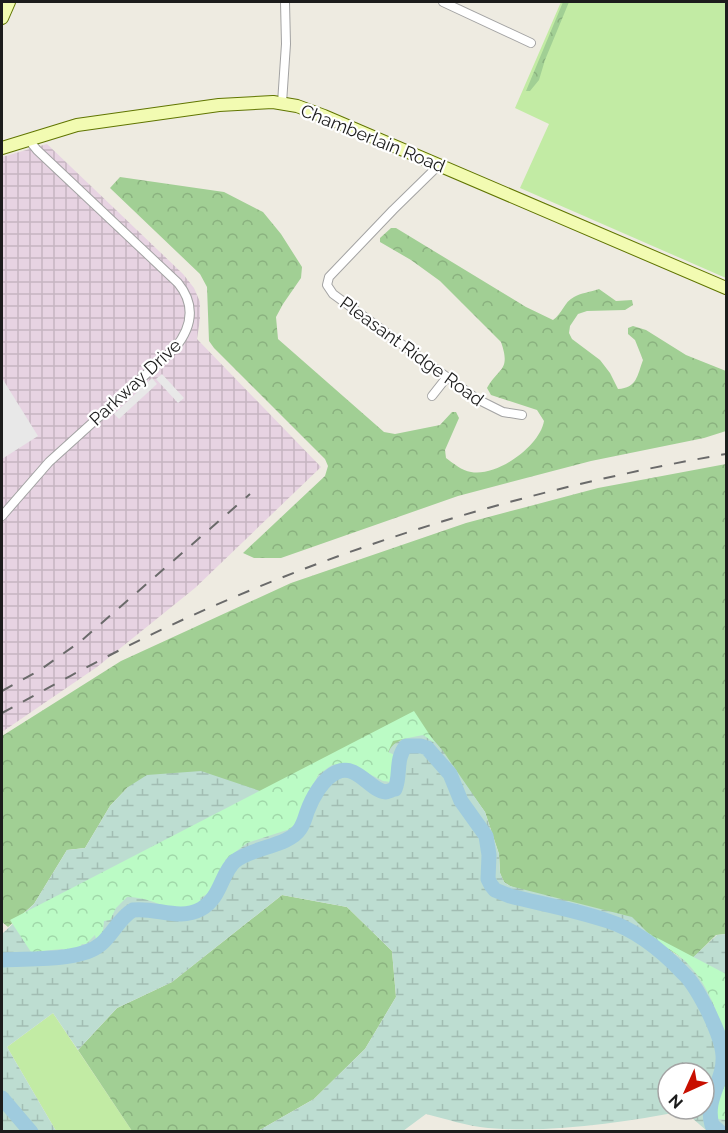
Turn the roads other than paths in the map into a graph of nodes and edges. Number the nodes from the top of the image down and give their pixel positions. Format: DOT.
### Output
graph roads {
  1 [pos="9,2"];
  2 [pos="285,2"];
  3 [pos="443,2"];
  4 [pos="2,18"];
  5 [pos="531,43"];
  6 [pos="282,103"];
  7 [pos="28,139"];
  8 [pos="2,148"];
  9 [pos="439,165"];
  10 [pos="726,288"];
  11 [pos="447,377"];
  12 [pos="432,396"];
  13 [pos="522,415"];
  14 [pos="2,516"];
  1 -- 4 [label="street"];
  2 -- 6 [label="street"];
  3 -- 5 [label="street"];
  6 -- 7 [label="street, Chamberlain Road"];
  6 -- 9 [label="street, Chamberlain Road"];
  7 -- 8 [label="street, Chamberlain Road"];
  7 -- 14 [label="street, Parkway Drive"];
  9 -- 10 [label="street, Chamberlain Road"];
  9 -- 11 [label="street, Pleasant Ridge Road"];
  11 -- 12 [label="street"];
  11 -- 13 [label="street, Pleasant Ridge Road"];
}
